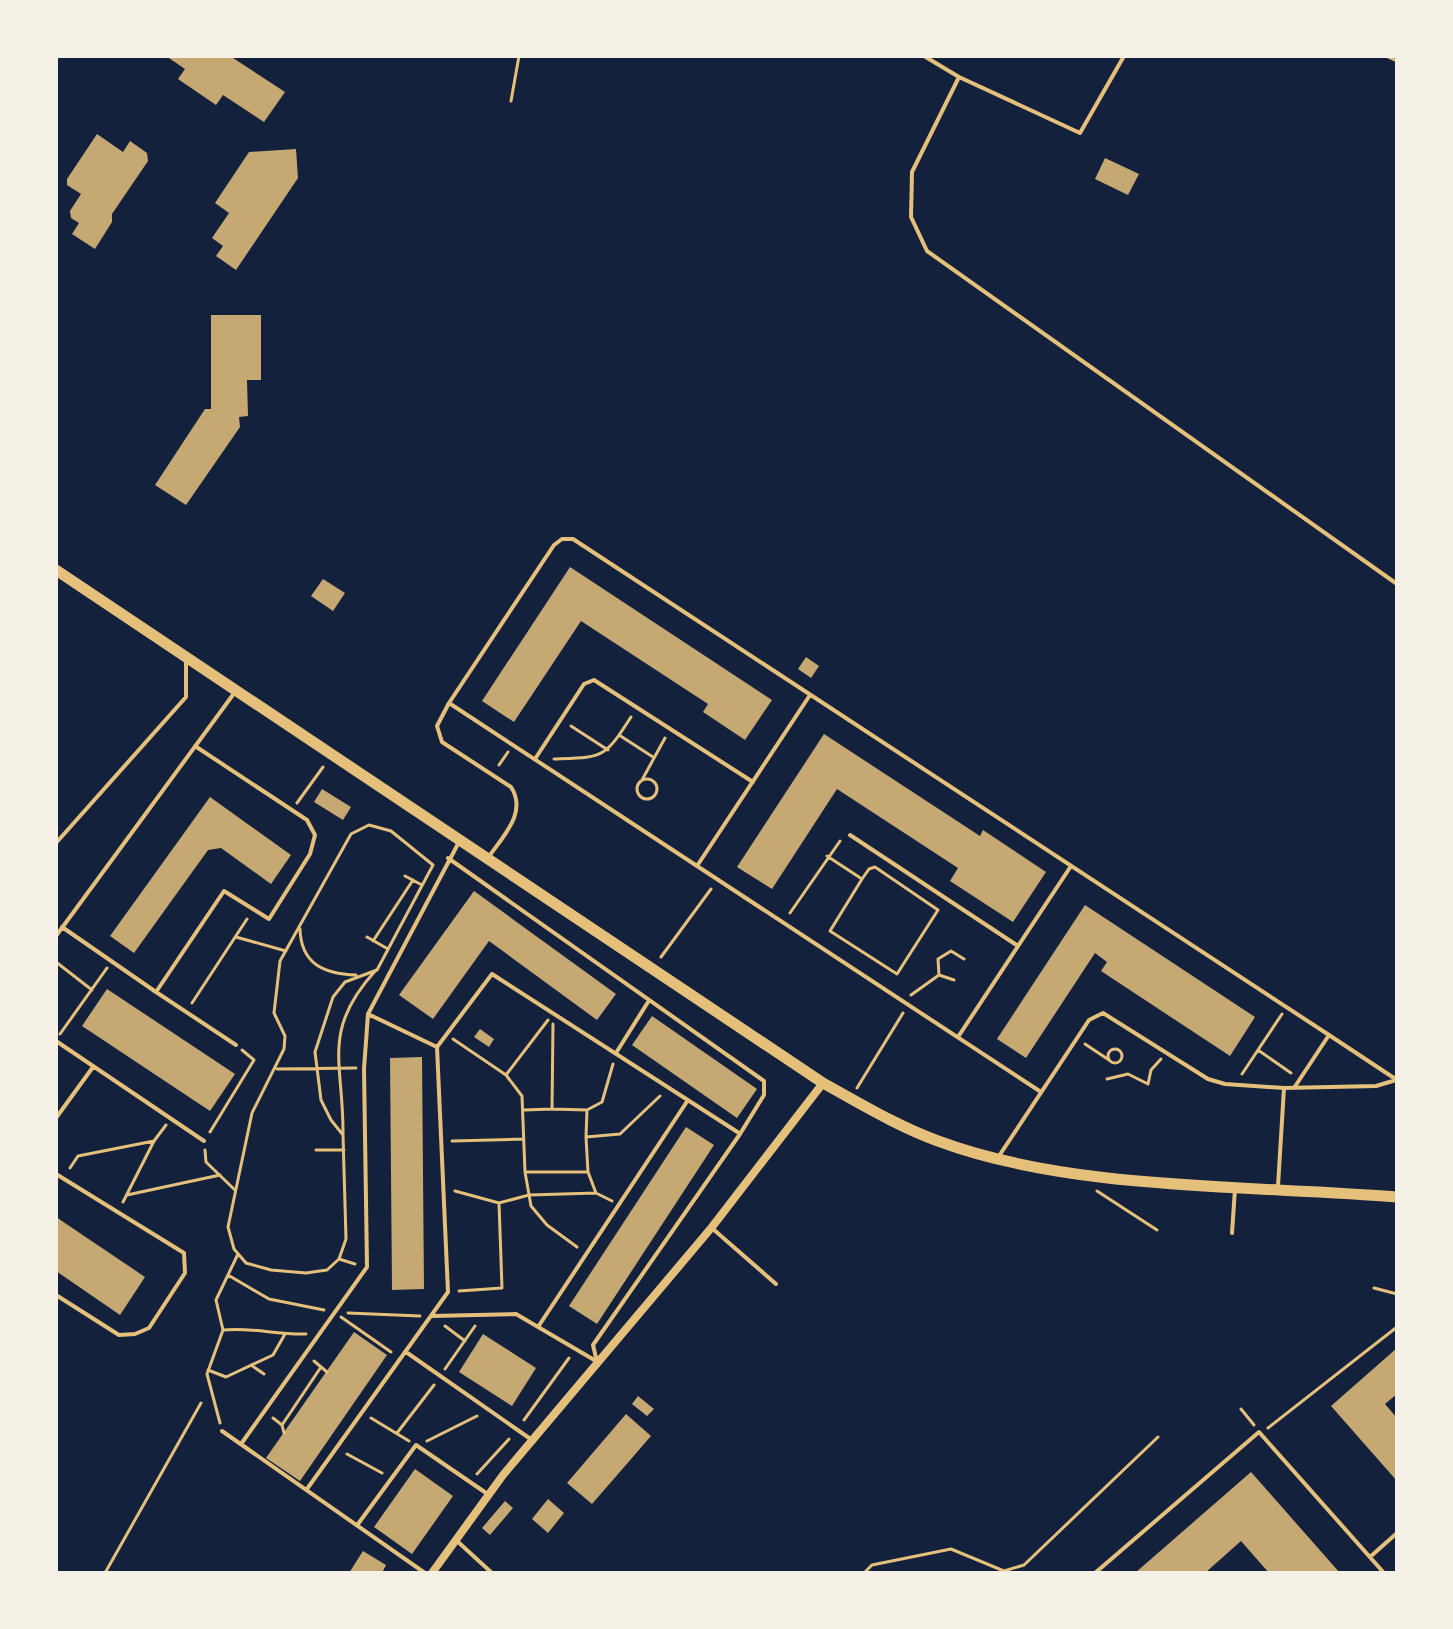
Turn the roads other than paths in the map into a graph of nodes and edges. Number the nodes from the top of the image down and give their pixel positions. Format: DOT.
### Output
graph roads {
  1 [pos="924,56"];
  2 [pos="1124,56"];
  3 [pos="959,77"];
  4 [pos="56,570"];
  5 [pos="1397,584"];
  6 [pos="186,659"];
  7 [pos="235,692"];
  8 [pos="810,695"];
  9 [pos="449,703"];
  10 [pos="195,746"];
  11 [pos="535,759"];
  12 [pos="753,782"];
  13 [pos="850,835"];
  14 [pos="459,842"];
  15 [pos="56,843"];
  16 [pos="448,858"];
  17 [pos="487,860"];
  18 [pos="697,866"];
  19 [pos="1071,866"];
  20 [pos="62,927"];
  21 [pos="56,936"];
  22 [pos="1018,946"];
  23 [pos="156,992"];
  24 [pos="648,1002"];
  25 [pos="368,1014"];
  26 [pos="1329,1035"];
  27 [pos="958,1037"];
  28 [pos="56,1041"];
  29 [pos="236,1045"];
  30 [pos="437,1047"];
  31 [pos="616,1053"];
  32 [pos="93,1067"];
  33 [pos="1396,1080"];
  34 [pos="823,1083"];
  35 [pos="1284,1088"];
  36 [pos="1294,1088"];
  37 [pos="1041,1092"];
  38 [pos="688,1100"];
  39 [pos="56,1118"];
  40 [pos="740,1134"];
  41 [pos="204,1141"];
  42 [pos="998,1157"];
  43 [pos="56,1174"];
  44 [pos="1235,1186"];
  45 [pos="1278,1189"];
  46 [pos="1397,1197"];
  47 [pos="712,1227"];
  48 [pos="1232,1233"];
  49 [pos="776,1284"];
  50 [pos="56,1295"];
  51 [pos="431,1316"];
  52 [pos="538,1327"];
  53 [pos="406,1351"];
  54 [pos="597,1362"];
  55 [pos="222,1431"];
  56 [pos="532,1440"];
  57 [pos="241,1444"];
  58 [pos="307,1489"];
  59 [pos="489,1495"];
  60 [pos="358,1524"];
  61 [pos="1397,1533"];
  62 [pos="457,1541"];
  63 [pos="1370,1557"];
  64 [pos="425,1573"];
  65 [pos="432,1573"];
  66 [pos="492,1573"];
  67 [pos="1095,1573"];
  68 [pos="1384,1573"];
  1 -- 3 [label="lane"];
  2 -- 3 [label="lane"];
  3 -- 5 [label="lane"];
  4 -- 6 [label="street"];
  6 -- 7 [label="street"];
  6 -- 15 [label="lane"];
  7 -- 10 [label="lane"];
  7 -- 14 [label="street"];
  8 -- 9 [label="lane"];
  8 -- 12 [label="lane"];
  8 -- 19 [label="lane"];
  9 -- 11 [label="lane"];
  9 -- 17 [label="lane"];
  10 -- 20 [label="lane"];
  10 -- 23 [label="lane"];
  11 -- 12 [label="lane"];
  11 -- 18 [label="lane"];
  12 -- 18 [label="lane"];
  13 -- 22 [label="lane"];
  14 -- 16 [label="lane"];
  14 -- 17 [label="street"];
  16 -- 24 [label="lane"];
  16 -- 25 [label="lane"];
  17 -- 34 [label="street"];
  18 -- 27 [label="lane"];
  19 -- 22 [label="lane"];
  19 -- 26 [label="lane"];
  20 -- 21 [label="lane"];
  20 -- 23 [label="lane"];
  22 -- 27 [label="lane"];
  23 -- 29 [label="lane"];
  24 -- 31 [label="lane"];
  24 -- 40 [label="lane"];
  25 -- 30 [label="lane"];
  25 -- 57 [label="lane"];
  26 -- 33 [label="lane"];
  26 -- 36 [label="lane"];
  27 -- 37 [label="lane"];
  28 -- 32 [label="lane"];
  30 -- 31 [label="lane"];
  30 -- 51 [label="lane"];
  31 -- 38 [label="lane"];
  32 -- 39 [label="lane"];
  32 -- 41 [label="lane"];
  33 -- 36 [label="lane"];
  34 -- 42 [label="street"];
  34 -- 47 [label="street"];
  35 -- 36 [label="lane"];
  35 -- 37 [label="lane"];
  35 -- 45 [label="lane"];
  37 -- 42 [label="lane"];
  38 -- 40 [label="lane"];
  38 -- 52 [label="lane"];
  40 -- 54 [label="lane"];
  42 -- 44 [label="street"];
  43 -- 50 [label="lane"];
  44 -- 45 [label="street"];
  44 -- 48 [label="lane"];
  45 -- 46 [label="street"];
  47 -- 49 [label="lane"];
  47 -- 54 [label="street"];
  51 -- 52 [label="lane"];
  51 -- 53 [label="lane"];
  52 -- 54 [label="lane"];
  53 -- 56 [label="lane"];
  53 -- 58 [label="lane"];
  54 -- 56 [label="street"];
  55 -- 57 [label="lane"];
  56 -- 59 [label="street"];
  57 -- 58 [label="lane"];
  58 -- 60 [label="lane"];
  59 -- 60 [label="lane"];
  59 -- 62 [label="street"];
  60 -- 64 [label="lane"];
  61 -- 63 [label="lane"];
  62 -- 65 [label="street"];
  62 -- 66 [label="lane"];
  63 -- 67 [label="lane"];
  63 -- 68 [label="lane"];
}
